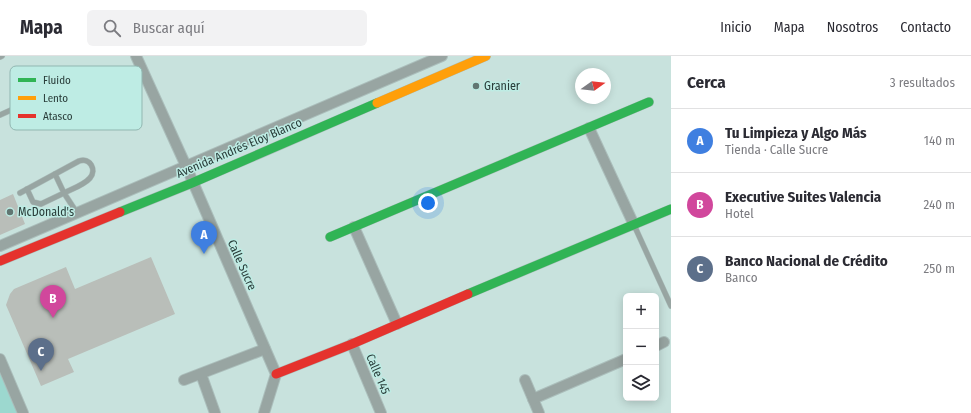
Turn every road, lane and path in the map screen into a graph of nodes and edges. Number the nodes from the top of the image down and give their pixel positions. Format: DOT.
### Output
graph roads {
  1 [pos="136,56"];
  2 [pos="442,56"];
  3 [pos="486,56"];
  4 [pos="141,66"];
  5 [pos="142,69"];
  6 [pos="649,102"];
  7 [pos="10,110"];
  8 [pos="0,115"];
  9 [pos="589,128"];
  10 [pos="186,166"];
  11 [pos="55,174"];
  12 [pos="192,183"];
  13 [pos="28,189"];
  14 [pos="20,193"];
  15 [pos="64,193"];
  16 [pos="671,209"];
  17 [pos="77,213"];
  18 [pos="634,225"];
  19 [pos="354,227"];
  20 [pos="330,237"];
  21 [pos="0,246"];
  22 [pos="0,261"];
  23 [pos="671,306"];
  24 [pos="397,324"];
  25 [pos="352,344"];
  26 [pos="265,349"];
  27 [pos="0,359"];
  28 [pos="623,360"];
  29 [pos="200,374"];
  30 [pos="276,374"];
  31 [pos="184,380"];
  32 [pos="525,380"];
  33 [pos="533,398"];
  34 [pos="23,413"];
  35 [pos="215,413"];
  36 [pos="264,413"];
  37 [pos="381,413"];
  38 [pos="539,413"];
  1 -- 4 [label="street, Calle Sucre"];
  2 -- 10 [label="street, Avenida Andrés Eloy Blanco"];
  3 -- 12 [label="street, Avenida Andrés Eloy Blanco"];
  5 -- 10 [label="street, Calle Sucre"];
  6 -- 9 [label="street"];
  7 -- 8 [label="lane"];
  9 -- 18 [label="street"];
  9 -- 19 [label="street"];
  10 -- 12 [label="street, Calle Sucre"];
  10 -- 17 [label="street, Avenida Andrés Eloy Blanco"];
  11 -- 13 [label="lane"];
  11 -- 15 [label="lane"];
  11 -- 15 [label="lane"];
  12 -- 22 [label="street, Avenida Andrés Eloy Blanco"];
  12 -- 26 [label="street, Calle Sucre"];
  13 -- 14 [label="lane"];
  13 -- 15 [label="lane"];
  15 -- 17 [label="lane"];
  16 -- 18 [label="street"];
  17 -- 21 [label="street, Avenida Andrés Eloy Blanco"];
  18 -- 23 [label="lane"];
  18 -- 24 [label="street"];
  19 -- 20 [label="street"];
  19 -- 24 [label="street"];
  24 -- 25 [label="street"];
  25 -- 30 [label="street"];
  25 -- 37 [label="street, Calle 145"];
  26 -- 29 [label="street"];
  26 -- 30 [label="street, Calle Sucre"];
  27 -- 34 [label="street"];
  28 -- 33 [label="street"];
  29 -- 31 [label="street"];
  29 -- 35 [label="street"];
  30 -- 36 [label="street"];
  32 -- 33 [label="street"];
  33 -- 38 [label="street"];
}
